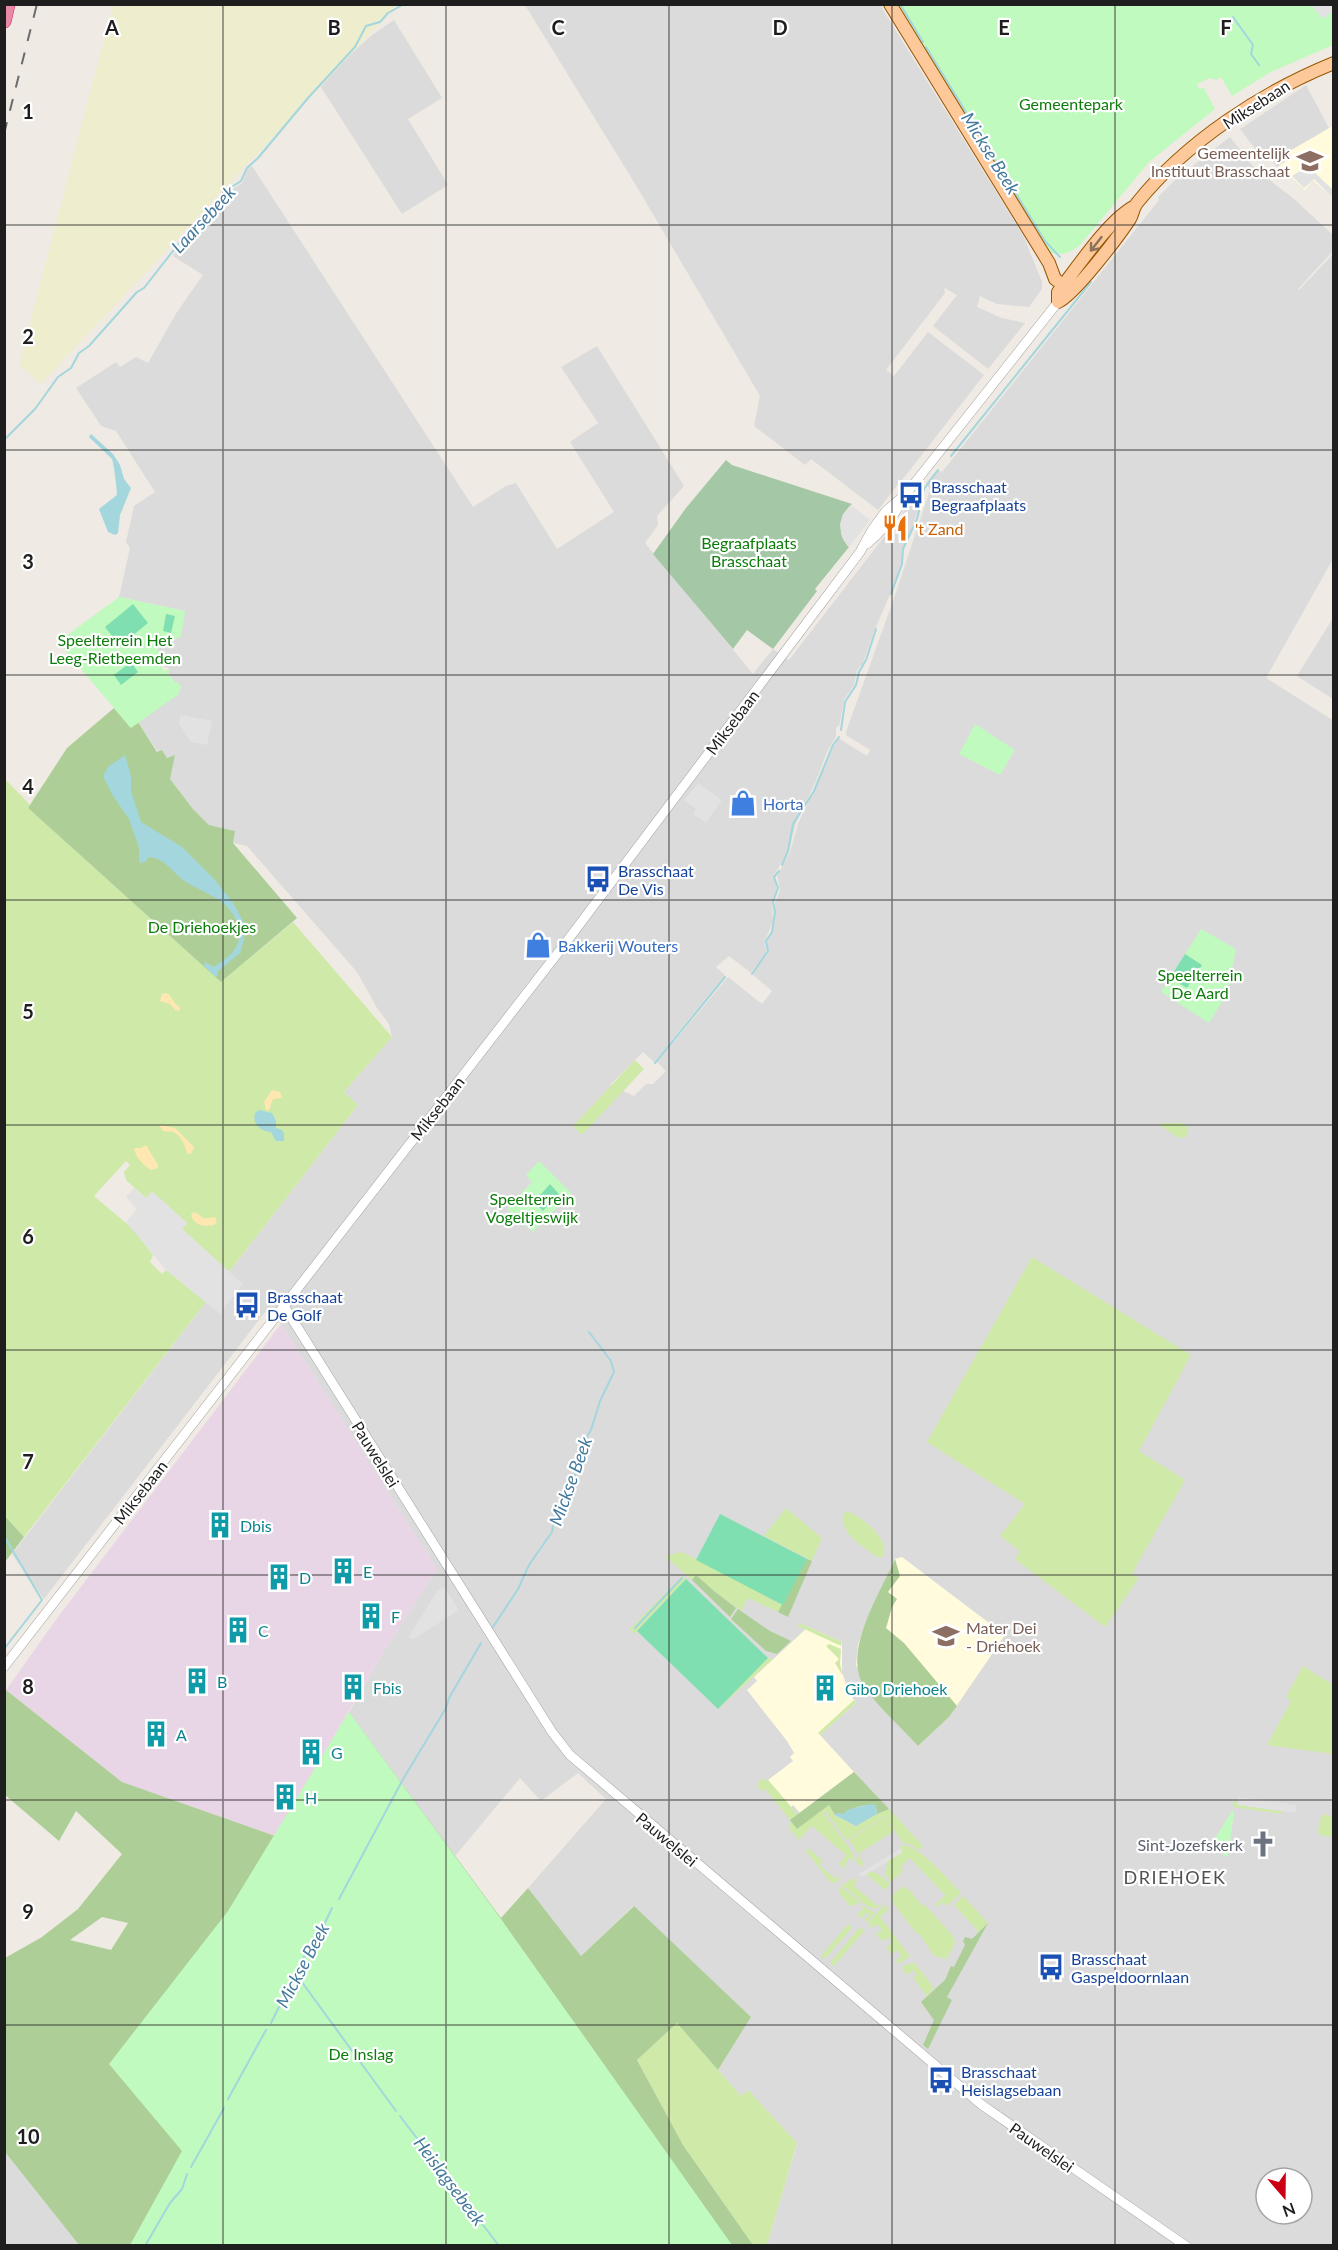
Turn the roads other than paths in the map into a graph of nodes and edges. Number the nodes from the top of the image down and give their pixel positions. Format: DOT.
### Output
graph roads {
  1 [pos="8,4"];
  2 [pos="890,4"];
  3 [pos="4,21"];
  4 [pos="1334,63"];
  5 [pos="1070,285"];
  6 [pos="1058,302"];
  7 [pos="284,1306"];
  8 [pos="4,1666"];
  9 [pos="1186,2246"];
  1 -- 3 [label="highway"];
  2 -- 5 [label="main road"];
  4 -- 5 [label="main road, Miksebaan"];
  5 -- 6 [label="main road, Miksebaan"];
  6 -- 7 [label="street, Miksebaan"];
  7 -- 8 [label="street, Miksebaan"];
  7 -- 9 [label="street, Pauwelslei"];
}
